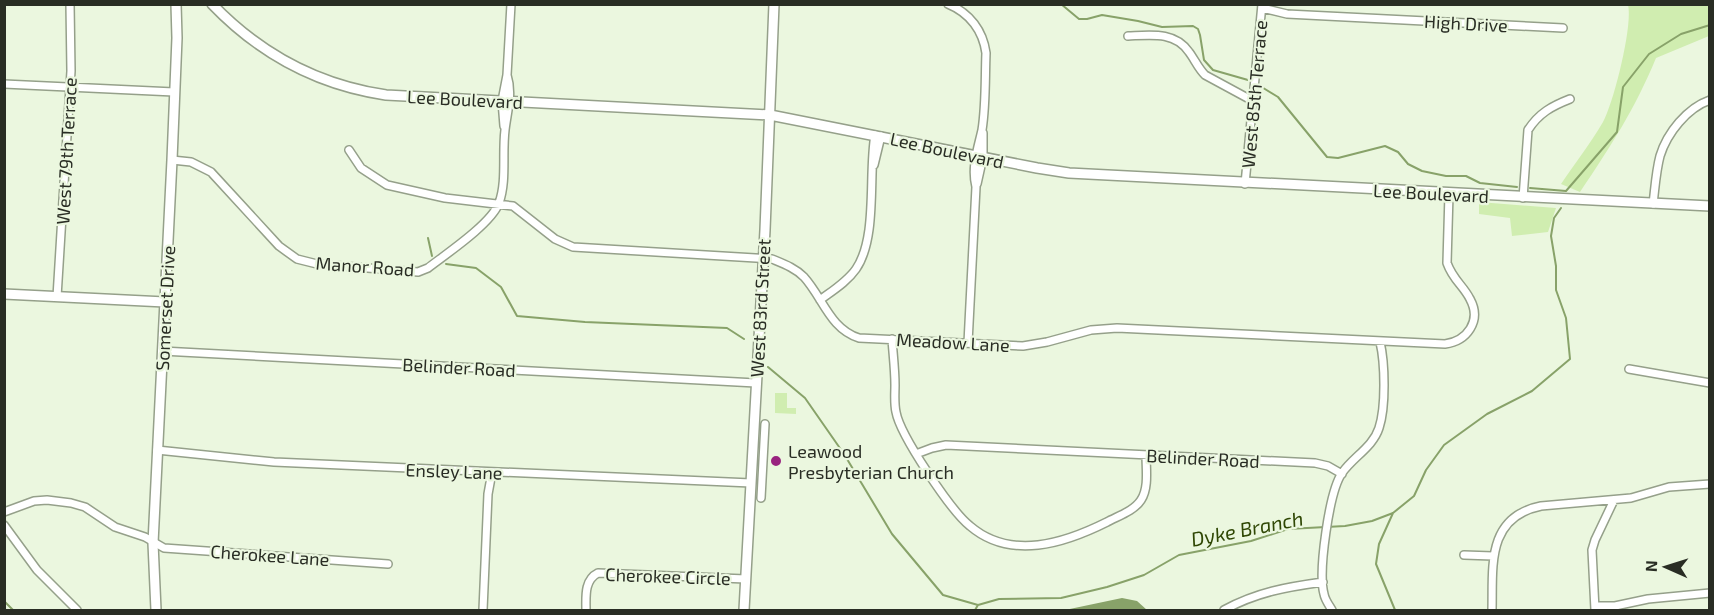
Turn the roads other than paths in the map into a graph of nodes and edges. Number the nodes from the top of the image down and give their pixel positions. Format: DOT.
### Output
graph roads {
  1 [pos="70,4"];
  2 [pos="176,4"];
  3 [pos="212,4"];
  4 [pos="511,4"];
  5 [pos="774,4"];
  6 [pos="948,4"];
  7 [pos="1262,6"];
  8 [pos="1563,28"];
  9 [pos="1128,36"];
  10 [pos="4,84"];
  11 [pos="69,88"];
  12 [pos="174,92"];
  13 [pos="1570,99"];
  14 [pos="1253,100"];
  15 [pos="1710,100"];
  16 [pos="506,102"];
  17 [pos="770,115"];
  18 [pos="878,136"];
  19 [pos="349,150"];
  20 [pos="979,156"];
  21 [pos="172,160"];
  22 [pos="1245,184"];
  23 [pos="1449,194"];
  24 [pos="1523,198"];
  25 [pos="499,204"];
  26 [pos="1653,204"];
  27 [pos="1710,206"];
  28 [pos="763,258"];
  29 [pos="4,294"];
  30 [pos="57,297"];
  31 [pos="820,300"];
  32 [pos="165,302"];
  33 [pos="892,339"];
  34 [pos="1380,342"];
  35 [pos="968,343"];
  36 [pos="162,351"];
  37 [pos="1629,369"];
  38 [pos="756,382"];
  39 [pos="1710,383"];
  40 [pos="765,424"];
  41 [pos="157,450"];
  42 [pos="916,454"];
  43 [pos="1146,455"];
  44 [pos="492,472"];
  45 [pos="1342,474"];
  46 [pos="751,483"];
  47 [pos="1710,484"];
  48 [pos="761,498"];
  49 [pos="1614,500"];
  50 [pos="4,512"];
  51 [pos="4,525"];
  52 [pos="153,543"];
  53 [pos="1464,555"];
  54 [pos="1493,556"];
  55 [pos="388,564"];
  56 [pos="746,579"];
  57 [pos="1323,582"];
  58 [pos="1710,593"];
  59 [pos="1595,608"];
  60 [pos="77,610"];
  61 [pos="156,610"];
  62 [pos="483,610"];
  63 [pos="586,610"];
  64 [pos="744,610"];
  65 [pos="1224,610"];
  66 [pos="1332,610"];
  67 [pos="1492,610"];
  1 -- 11 [label="street, West 79th Terrace"];
  2 -- 12 [label="street, Somerset Drive"];
  3 -- 16 [label="street, Lee Boulevard"];
  4 -- 16 [label="street"];
  5 -- 17 [label="street, West 83rd Street"];
  6 -- 20 [label="street"];
  7 -- 8 [label="street, High Drive"];
  7 -- 14 [label="street, West 85th Terrace"];
  9 -- 14 [label="street"];
  10 -- 11 [label="street"];
  11 -- 12 [label="street"];
  11 -- 30 [label="street, West 79th Terrace"];
  12 -- 21 [label="street, Somerset Drive"];
  13 -- 24 [label="street"];
  14 -- 22 [label="street, West 85th Terrace"];
  15 -- 26 [label="street"];
  16 -- 17 [label="street, Lee Boulevard"];
  16 -- 25 [label="street"];
  17 -- 18 [label="street, Lee Boulevard"];
  17 -- 28 [label="street, West 83rd Street"];
  18 -- 20 [label="street, Lee Boulevard"];
  18 -- 31 [label="street"];
  19 -- 25 [label="street, Meadow Lane"];
  20 -- 22 [label="street, Lee Boulevard"];
  20 -- 35 [label="street"];
  21 -- 25 [label="street, Manor Road"];
  21 -- 32 [label="street, Somerset Drive"];
  22 -- 23 [label="street, Lee Boulevard"];
  23 -- 24 [label="street, Lee Boulevard"];
  23 -- 34 [label="street, Meadow Lane"];
  24 -- 26 [label="street, Lee Boulevard"];
  25 -- 28 [label="street, Meadow Lane"];
  26 -- 27 [label="street, Lee Boulevard"];
  28 -- 31 [label="street, Meadow Lane"];
  28 -- 38 [label="street, West 83rd Street"];
  29 -- 30 [label="street"];
  30 -- 32 [label="street"];
  31 -- 33 [label="street, Meadow Lane"];
  32 -- 36 [label="street, Somerset Drive"];
  33 -- 35 [label="street, Meadow Lane"];
  33 -- 42 [label="street"];
  34 -- 35 [label="street, Meadow Lane"];
  34 -- 45 [label="street"];
  36 -- 38 [label="street, Belinder Road"];
  36 -- 41 [label="street, Somerset Drive"];
  37 -- 39 [label="street"];
  38 -- 46 [label="street, West 83rd Street"];
  40 -- 48 [label="street"];
  41 -- 44 [label="street, Ensley Lane"];
  41 -- 52 [label="street, Somerset Drive"];
  42 -- 43 [label="street, Belinder Road"];
  42 -- 43 [label="street"];
  43 -- 45 [label="street, Belinder Road"];
  44 -- 46 [label="street, Ensley Lane"];
  44 -- 62 [label="street"];
  45 -- 57 [label="street"];
  46 -- 56 [label="street, West 83rd Street"];
  47 -- 49 [label="street"];
  49 -- 54 [label="street"];
  49 -- 59 [label="street"];
  50 -- 52 [label="street, Cherokee Lane"];
  51 -- 60 [label="street"];
  52 -- 55 [label="street, Cherokee Lane"];
  52 -- 61 [label="street, Somerset Drive"];
  53 -- 54 [label="street"];
  54 -- 67 [label="street"];
  56 -- 63 [label="street, Cherokee Circle"];
  56 -- 64 [label="street, West 83rd Street"];
  57 -- 65 [label="street"];
  57 -- 66 [label="street"];
  58 -- 59 [label="street"];
}
